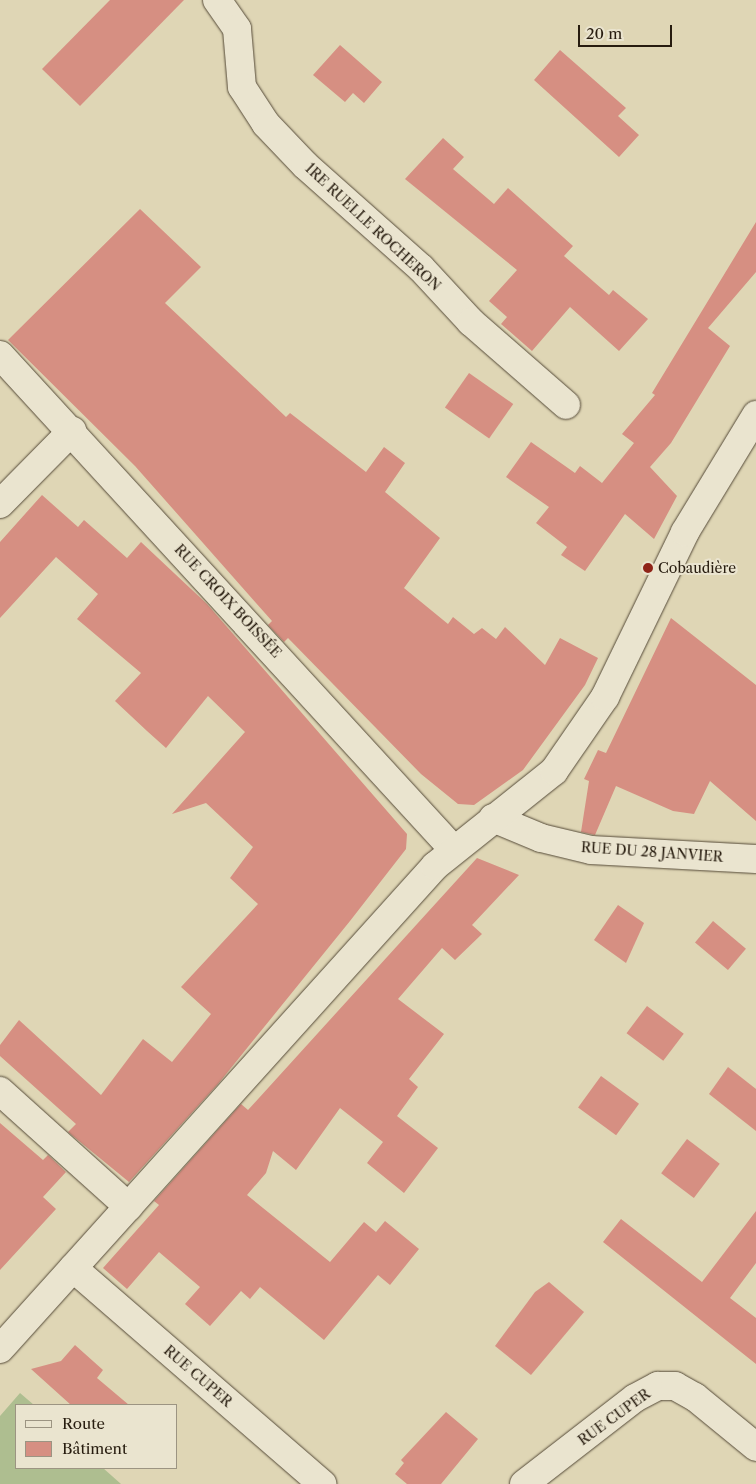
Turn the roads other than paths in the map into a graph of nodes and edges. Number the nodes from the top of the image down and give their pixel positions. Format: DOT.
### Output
graph roads {
  1 [pos="217,0"];
  2 [pos="0,355"];
  3 [pos="566,405"];
  4 [pos="756,415"];
  5 [pos="72,431"];
  6 [pos="0,504"];
  7 [pos="493,818"];
  8 [pos="453,848"];
  9 [pos="756,859"];
  10 [pos="0,1091"];
  11 [pos="128,1207"];
  12 [pos="73,1268"];
  13 [pos="0,1349"];
  14 [pos="756,1447"];
  15 [pos="322,1484"];
  16 [pos="524,1484"];
  1 -- 3 [label="street, 1RE RUELLE ROCHERON"];
  2 -- 5 [label="street, RUE CROIX BOISSÉE"];
  4 -- 7 [label="street"];
  5 -- 6 [label="street"];
  5 -- 8 [label="street, RUE CROIX BOISSÉE"];
  7 -- 8 [label="street"];
  7 -- 9 [label="street, RUE DU 28 JANVIER"];
  8 -- 11 [label="street"];
  10 -- 11 [label="street"];
  11 -- 12 [label="street"];
  12 -- 13 [label="street"];
  12 -- 15 [label="street, RUE CUPER"];
  14 -- 16 [label="street, RUE CUPER"];
}
